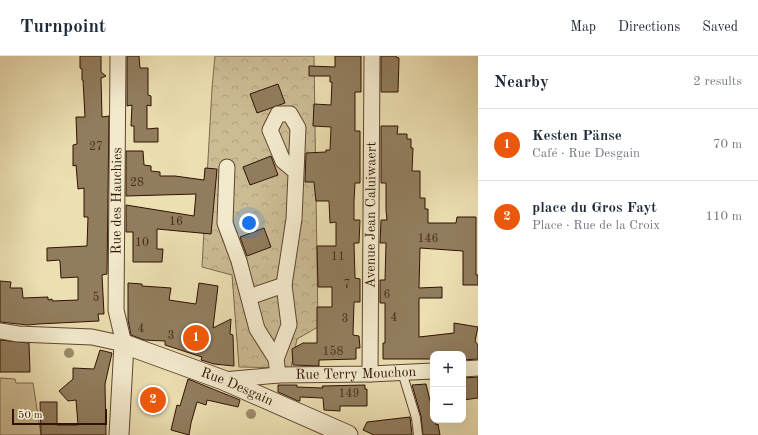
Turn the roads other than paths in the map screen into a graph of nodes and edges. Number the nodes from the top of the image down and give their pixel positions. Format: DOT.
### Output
graph roads {
  1 [pos="118,56"];
  2 [pos="372,56"];
  3 [pos="227,167"];
  4 [pos="295,171"];
  5 [pos="284,285"];
  6 [pos="249,297"];
  7 [pos="0,331"];
  8 [pos="124,344"];
  9 [pos="276,359"];
  10 [pos="478,368"];
  11 [pos="466,369"];
  12 [pos="430,371"];
  13 [pos="402,372"];
  14 [pos="370,374"];
  15 [pos="278,375"];
  16 [pos="223,380"];
  17 [pos="119,435"];
  18 [pos="348,435"];
  19 [pos="418,435"];
  1 -- 8 [label="street, Rue des Hauchies"];
  2 -- 14 [label="street, Avenue Jean Caluiwaert"];
  3 -- 6 [label="street, Rue Terry Mouchon"];
  4 -- 5 [label="street, Rue Terry Mouchon"];
  5 -- 6 [label="street"];
  5 -- 9 [label="street, Rue Terry Mouchon"];
  6 -- 9 [label="street, Rue Terry Mouchon"];
  7 -- 8 [label="street"];
  8 -- 16 [label="street, Rue Desgain"];
  8 -- 17 [label="street"];
  9 -- 15 [label="street, Rue Terry Mouchon"];
  10 -- 11 [label="street"];
  12 -- 13 [label="street, Rue Terry Mouchon"];
  13 -- 14 [label="street, Rue Terry Mouchon"];
  13 -- 19 [label="lane"];
  14 -- 15 [label="street, Rue Terry Mouchon"];
  15 -- 16 [label="street, Rue Terry Mouchon"];
  16 -- 18 [label="street, Rue Desgain"];
}
